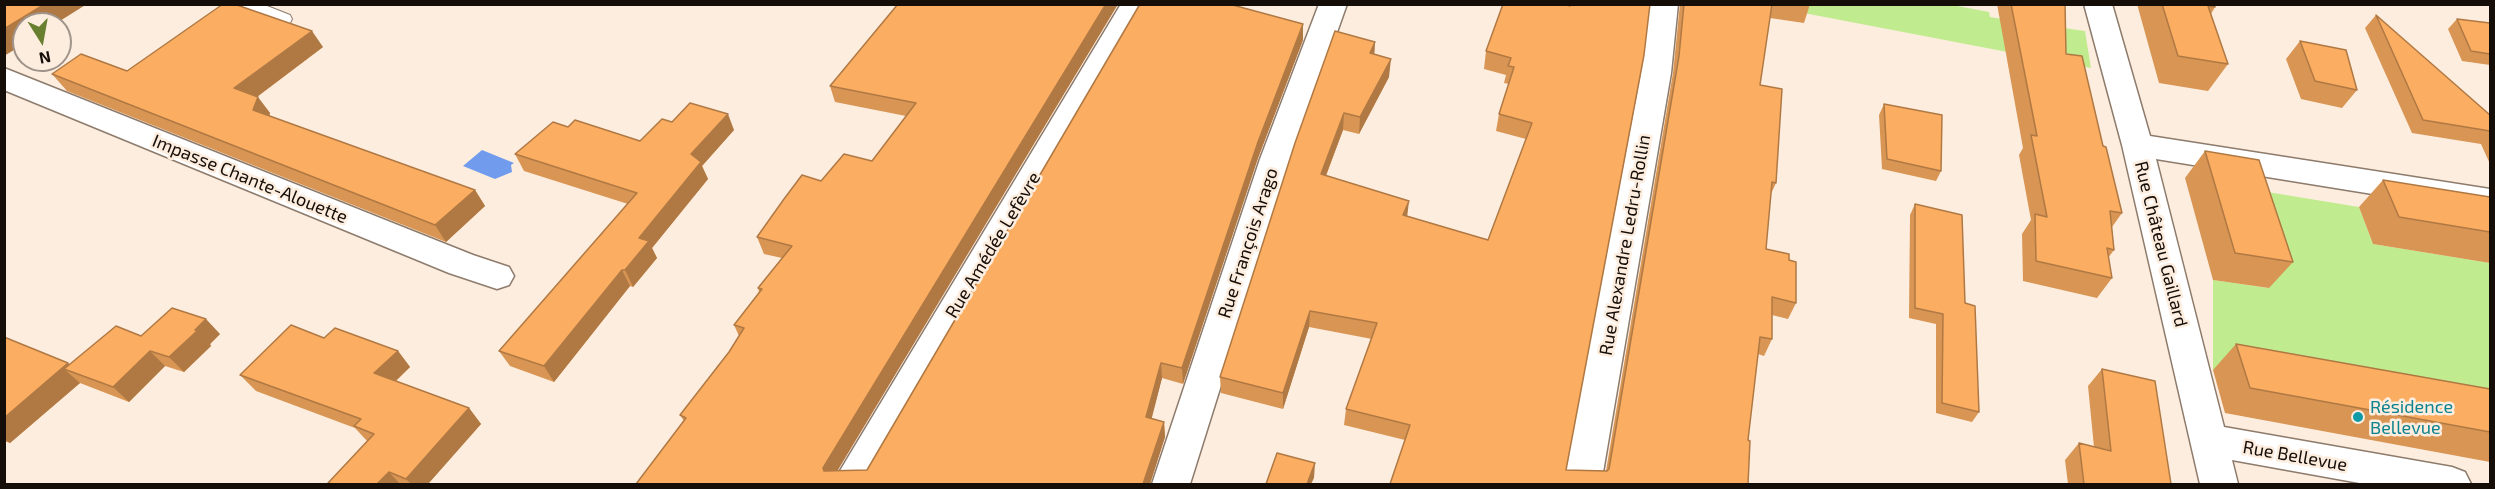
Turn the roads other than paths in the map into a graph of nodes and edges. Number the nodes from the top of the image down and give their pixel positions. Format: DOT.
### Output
graph roads {
  1 [pos="245,4"];
  2 [pos="1135,4"];
  3 [pos="1333,4"];
  4 [pos="1664,4"];
  5 [pos="2098,4"];
  6 [pos="284,19"];
  7 [pos="4,78"];
  8 [pos="2137,145"];
  9 [pos="2490,201"];
  10 [pos="497,276"];
  11 [pos="2209,440"];
  12 [pos="851,484"];
  13 [pos="1171,484"];
  14 [pos="1582,484"];
  15 [pos="2219,484"];
  16 [pos="2452,484"];
  1 -- 6 [label="lane"];
  2 -- 12 [label="street, Rue Amédée Lefèvre"];
  3 -- 13 [label="street, Rue François Arago"];
  4 -- 14 [label="street, Rue Alexandre Ledru-Rollin"];
  5 -- 8 [label="street, Rue Château Gaillard"];
  7 -- 10 [label="street, Impasse Chante-Alouette"];
  8 -- 9 [label="street"];
  8 -- 11 [label="street, Rue Château Gaillard"];
  11 -- 15 [label="street, Rue Château Gaillard"];
  11 -- 16 [label="street, Rue Bellevue"];
}
